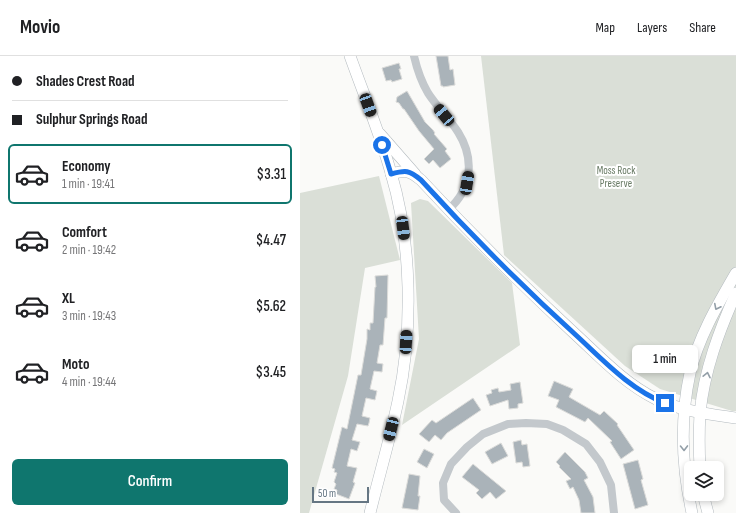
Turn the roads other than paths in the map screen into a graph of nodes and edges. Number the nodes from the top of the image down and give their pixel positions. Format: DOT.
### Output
graph roads {
  1 [pos="350,56"];
  2 [pos="414,56"];
  3 [pos="377,130"];
  4 [pos="391,174"];
  5 [pos="421,180"];
  6 [pos="448,210"];
  7 [pos="736,273"];
  8 [pos="736,293"];
  9 [pos="685,409"];
  10 [pos="700,413"];
  11 [pos="736,418"];
  12 [pos="700,461"];
  13 [pos="705,501"];
  14 [pos="370,513"];
  15 [pos="456,513"];
  16 [pos="614,513"];
  17 [pos="692,513"];
  18 [pos="708,513"];
  1 -- 3 [label="street"];
  2 -- 6 [label="street"];
  3 -- 4 [label="street"];
  3 -- 5 [label="street"];
  4 -- 5 [label="street"];
  4 -- 14 [label="street"];
  5 -- 6 [label="street"];
  6 -- 9 [label="street"];
  7 -- 9 [label="street, one-way"];
  10 -- 8 [label="street, one-way"];
  9 -- 10 [label="street"];
  9 -- 17 [label="street, one-way"];
  10 -- 11 [label="street"];
  10 -- 12 [label="street"];
  13 -- 18 [label="street"];
  15 -- 16 [label="street"];
}
